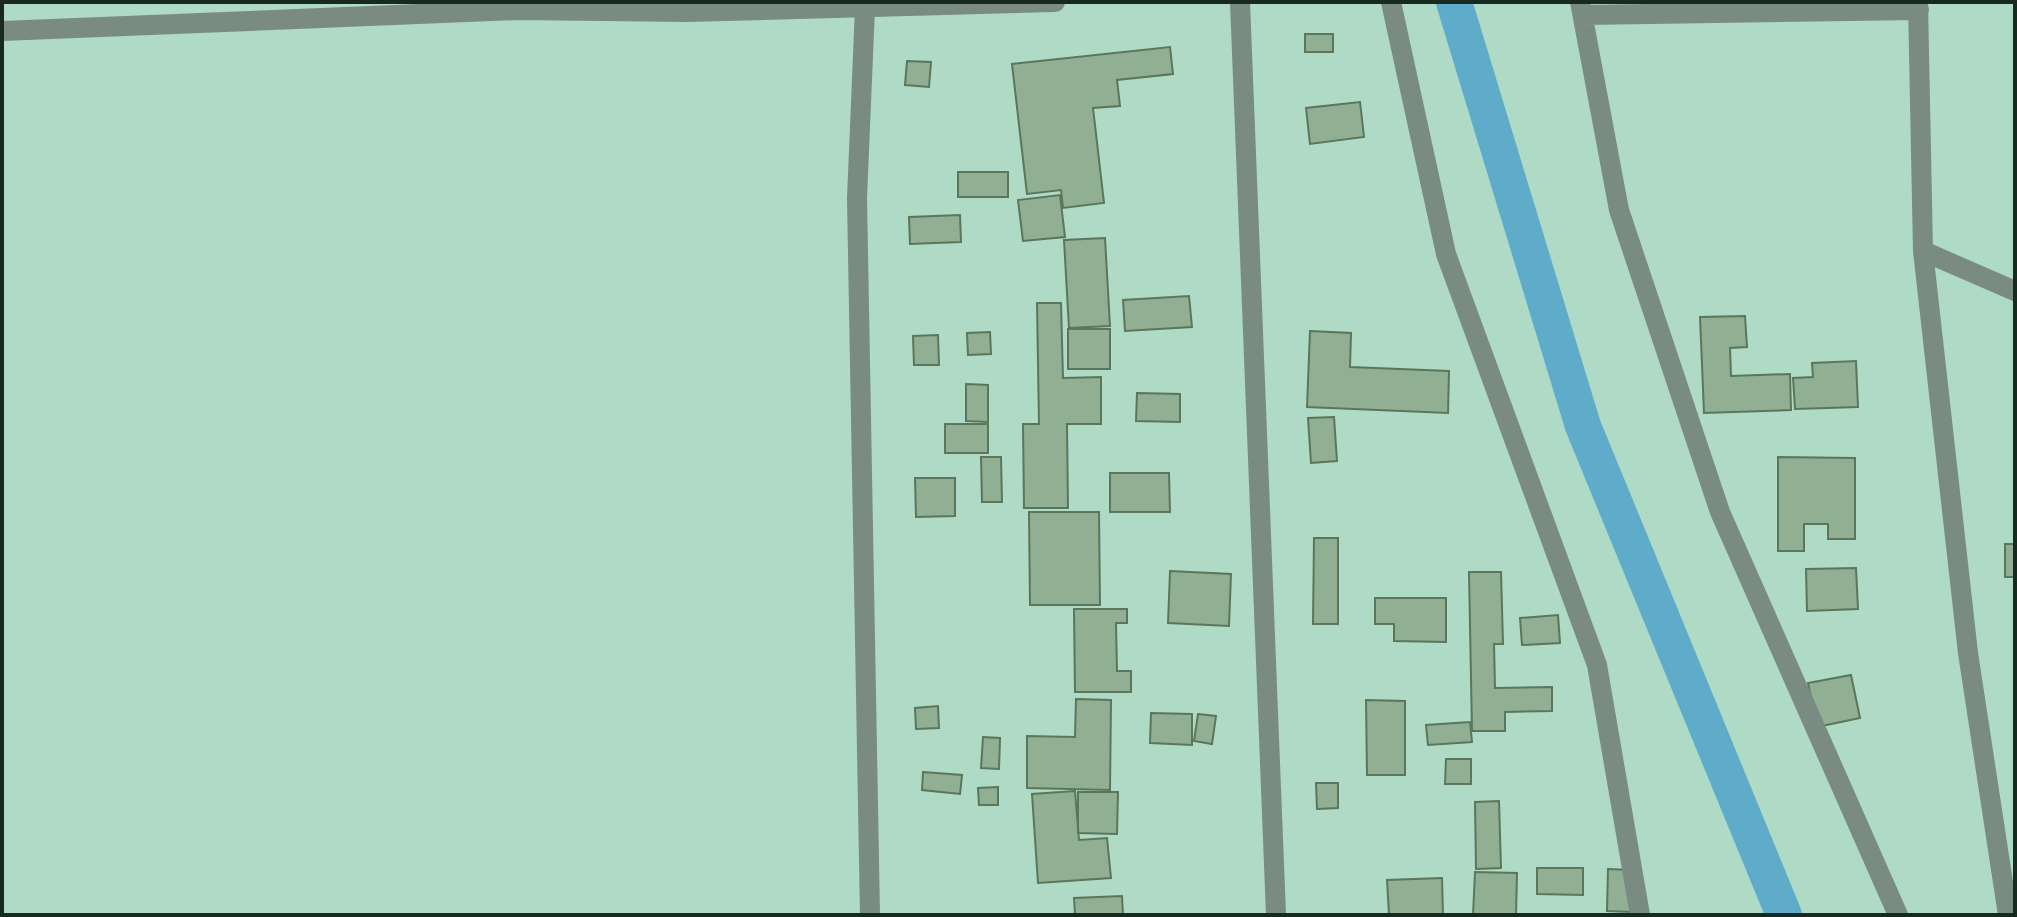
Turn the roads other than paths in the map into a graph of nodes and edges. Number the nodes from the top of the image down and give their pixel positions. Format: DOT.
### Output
graph roads {
  1 [pos="1055,2"];
  2 [pos="1240,2"];
  3 [pos="1391,2"];
  4 [pos="517,6"];
  5 [pos="1918,6"];
  6 [pos="865,8"];
  7 [pos="1582,9"];
  8 [pos="2,31"];
  9 [pos="1923,251"];
  10 [pos="2015,291"];
  11 [pos="870,915"];
  12 [pos="1276,915"];
  13 [pos="1640,915"];
  14 [pos="1898,915"];
  15 [pos="2008,915"];
  1 -- 6 [label="street"];
  2 -- 12 [label="street"];
  3 -- 13 [label="street"];
  4 -- 6 [label="street"];
  4 -- 8 [label="street"];
  5 -- 7 [label="street"];
  5 -- 9 [label="street"];
  6 -- 11 [label="street"];
  7 -- 14 [label="street"];
  9 -- 10 [label="street"];
  9 -- 15 [label="street"];
}
